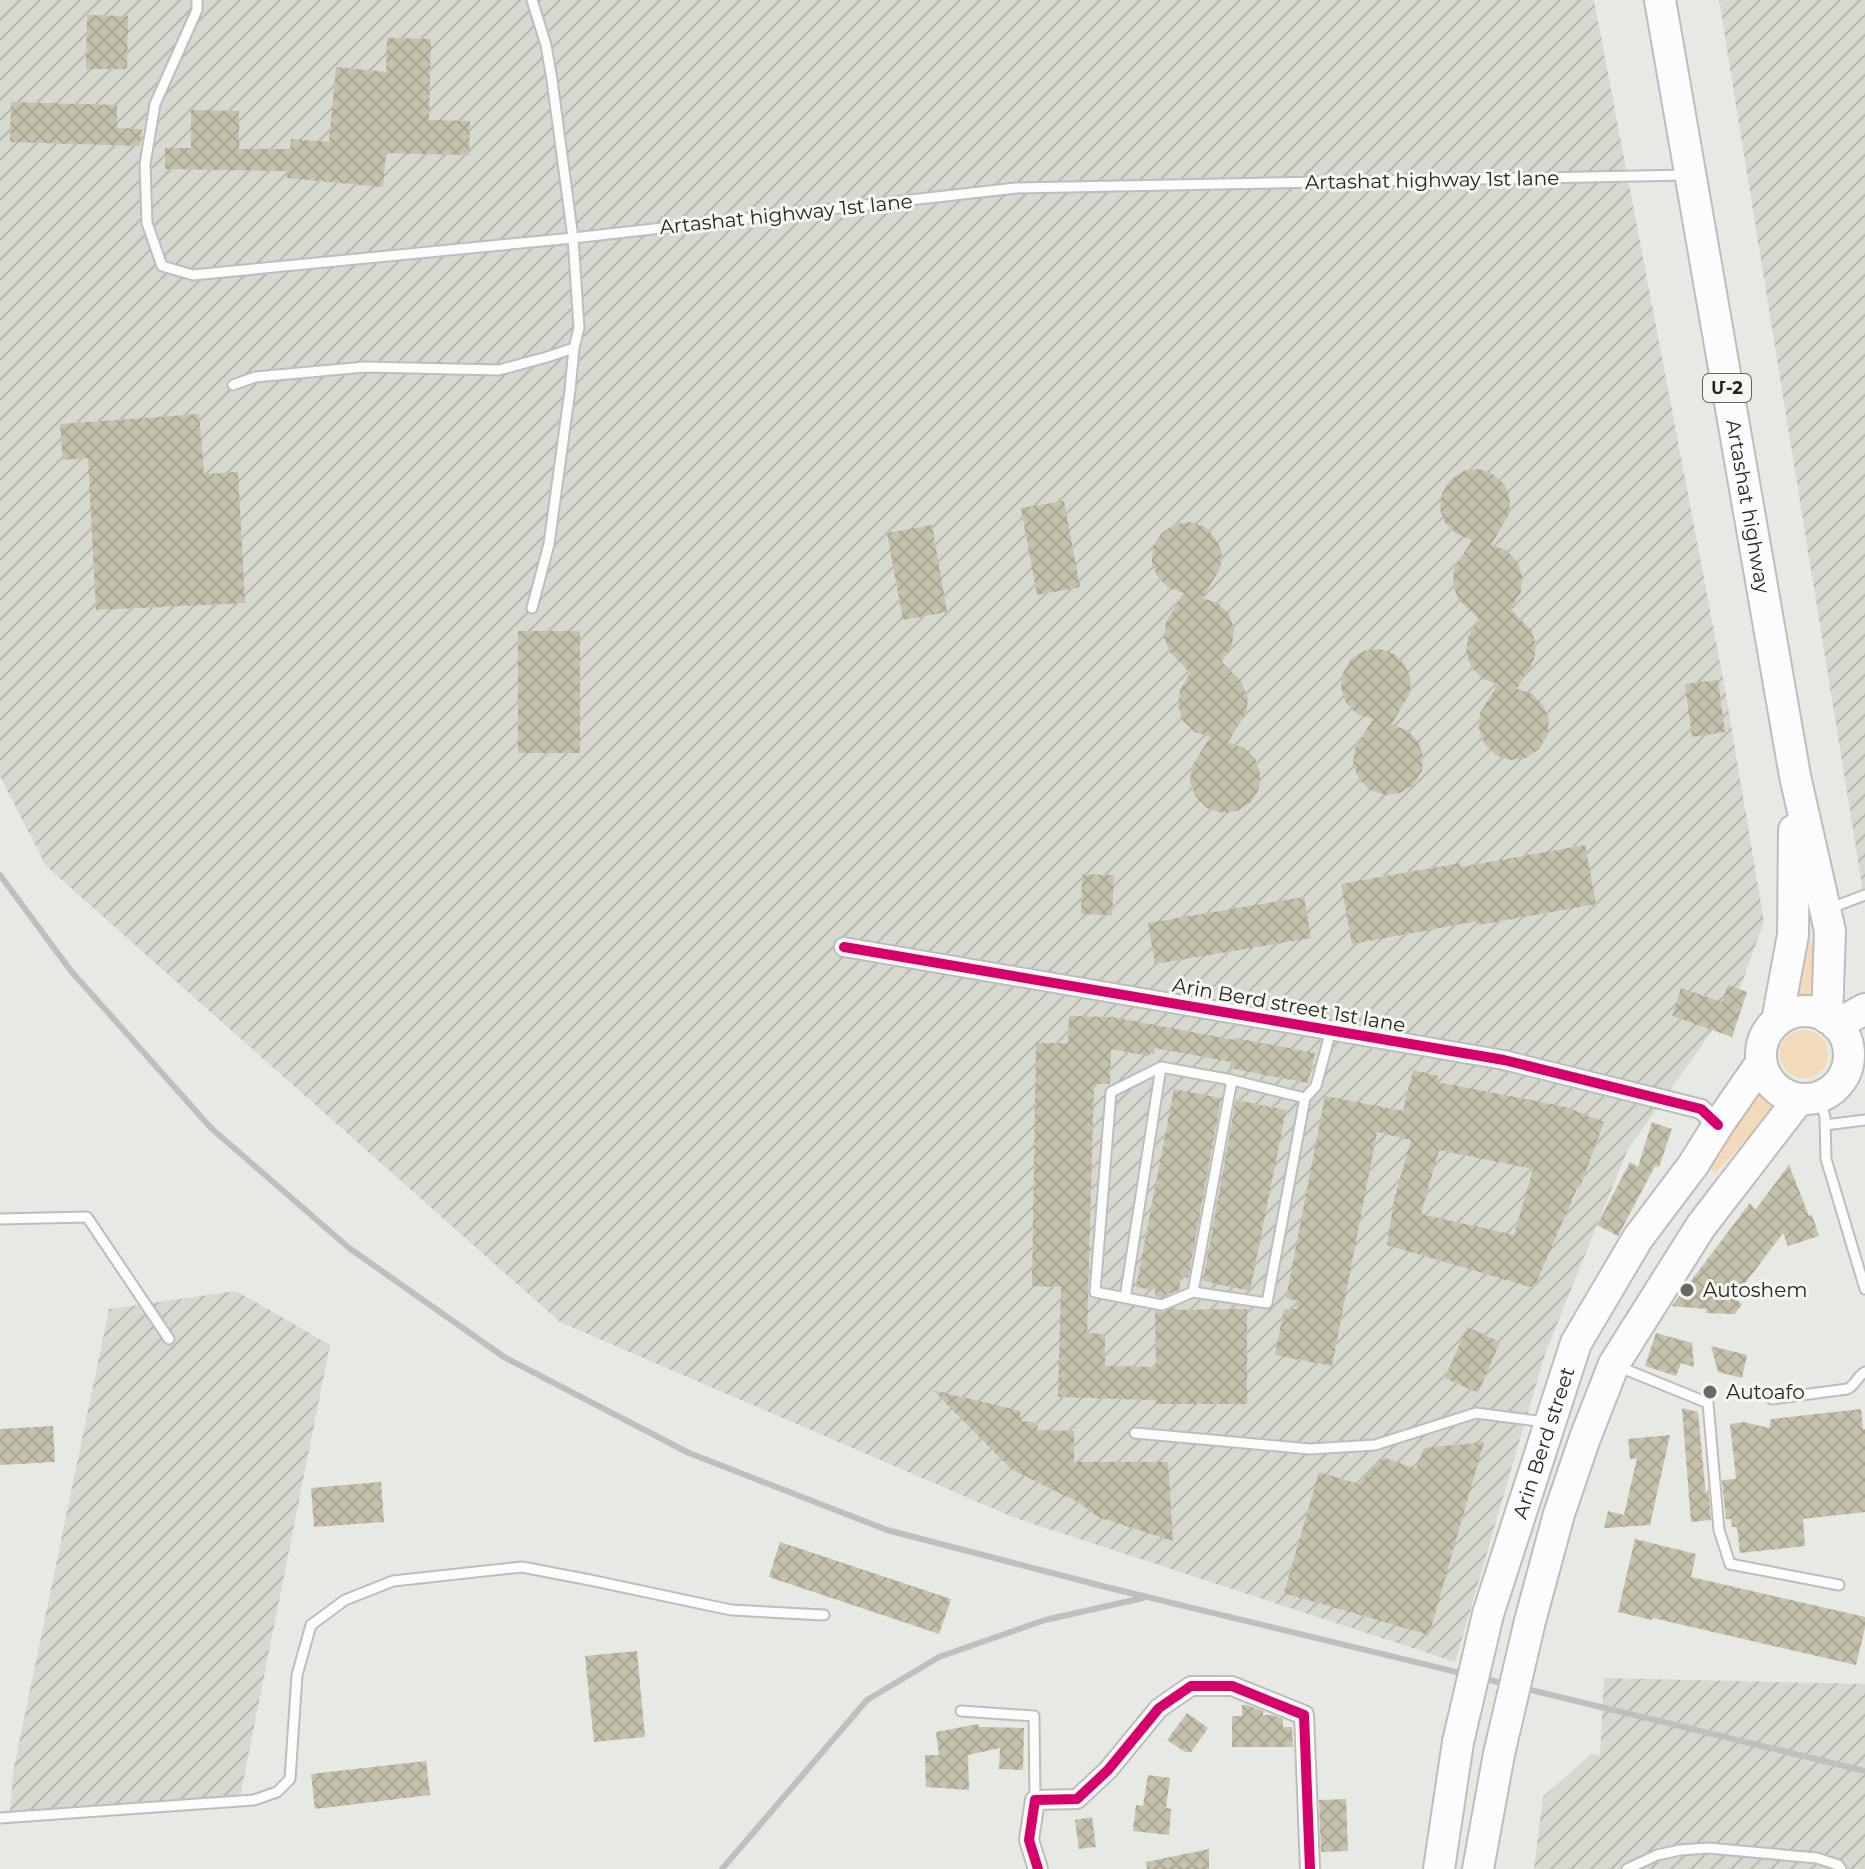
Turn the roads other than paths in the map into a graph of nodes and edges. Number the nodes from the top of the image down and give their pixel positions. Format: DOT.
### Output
graph roads {
  1 [pos="197,0"];
  2 [pos="532,0"];
  3 [pos="1660,0"];
  4 [pos="1690,175"];
  5 [pos="573,238"];
  6 [pos="574,348"];
  7 [pos="233,385"];
  8 [pos="532,608"];
  9 [pos="1795,776"];
  10 [pos="1865,895"];
  11 [pos="1825,910"];
  12 [pos="844,947"];
  13 [pos="1865,1009"];
  14 [pos="1777,1021"];
  15 [pos="1832,1021"];
  16 [pos="1331,1030"];
  17 [pos="1856,1057"];
  18 [pos="1761,1063"];
  19 [pos="1161,1067"];
  20 [pos="1232,1080"];
  21 [pos="1305,1098"];
  22 [pos="1814,1107"];
  23 [pos="1865,1120"];
  24 [pos="1718,1125"];
  25 [pos="0,1219"];
  26 [pos="1865,1289"];
  27 [pos="1193,1292"];
  28 [pos="1125,1298"];
  29 [pos="169,1339"];
  30 [pos="1614,1364"];
  31 [pos="1865,1372"];
  32 [pos="1772,1399"];
  33 [pos="1551,1423"];
  34 [pos="1135,1433"];
  35 [pos="1839,1585"];
  36 [pos="824,1615"];
  37 [pos="961,1711"];
  38 [pos="1035,1800"];
  39 [pos="0,1818"];
  40 [pos="1038,1869"];
  41 [pos="1310,1869"];
  42 [pos="1439,1869"];
  43 [pos="1478,1869"];
  44 [pos="1627,1869"];
  45 [pos="1841,1869"];
  1 -- 5 [label="lane, Artashat highway 1st lane"];
  2 -- 5 [label="lane"];
  3 -- 4 [label="main road, Artashat highway / Մ-2"];
  4 -- 5 [label="lane, Artashat highway 1st lane"];
  4 -- 9 [label="main road, Artashat highway / Մ-2"];
  5 -- 6 [label="lane"];
  6 -- 7 [label="lane"];
  6 -- 8 [label="lane"];
  9 -- 11 [label="main road, Artashat highway / Մ-2"];
  9 -- 14 [label="main road, Artashat highway / Մ-2"];
  10 -- 11 [label="lane"];
  11 -- 15 [label="main road, Artashat highway / Մ-2"];
  12 -- 16 [label="street, Arin Berd street 1st lane"];
  13 -- 15 [label="main road"];
  14 -- 15 [label="main road"];
  14 -- 18 [label="main road, Մ-2"];
  15 -- 17 [label="main road, Մ-2"];
  16 -- 21 [label="lane"];
  16 -- 24 [label="street, Arin Berd street 1st lane"];
  17 -- 22 [label="main road, Մ-2"];
  18 -- 22 [label="main road"];
  18 -- 24 [label="main road, Arin Berd street"];
  19 -- 20 [label="lane"];
  19 -- 28 [label="lane"];
  19 -- 28 [label="lane"];
  20 -- 21 [label="lane"];
  20 -- 27 [label="lane"];
  21 -- 27 [label="lane"];
  22 -- 23 [label="lane"];
  22 -- 26 [label="lane"];
  22 -- 30 [label="main road, Arin Berd street"];
  24 -- 33 [label="main road, Arin Berd street"];
  25 -- 29 [label="lane"];
  27 -- 28 [label="lane"];
  30 -- 35 [label="lane"];
  30 -- 43 [label="main road, Arin Berd street, bridge"];
  31 -- 32 [label="lane"];
  33 -- 34 [label="lane"];
  33 -- 42 [label="main road, Arin Berd street, bridge"];
  36 -- 39 [label="lane"];
  37 -- 38 [label="lane"];
  38 -- 40 [label="street"];
  38 -- 41 [label="street"];
  44 -- 45 [label="lane"];
}
